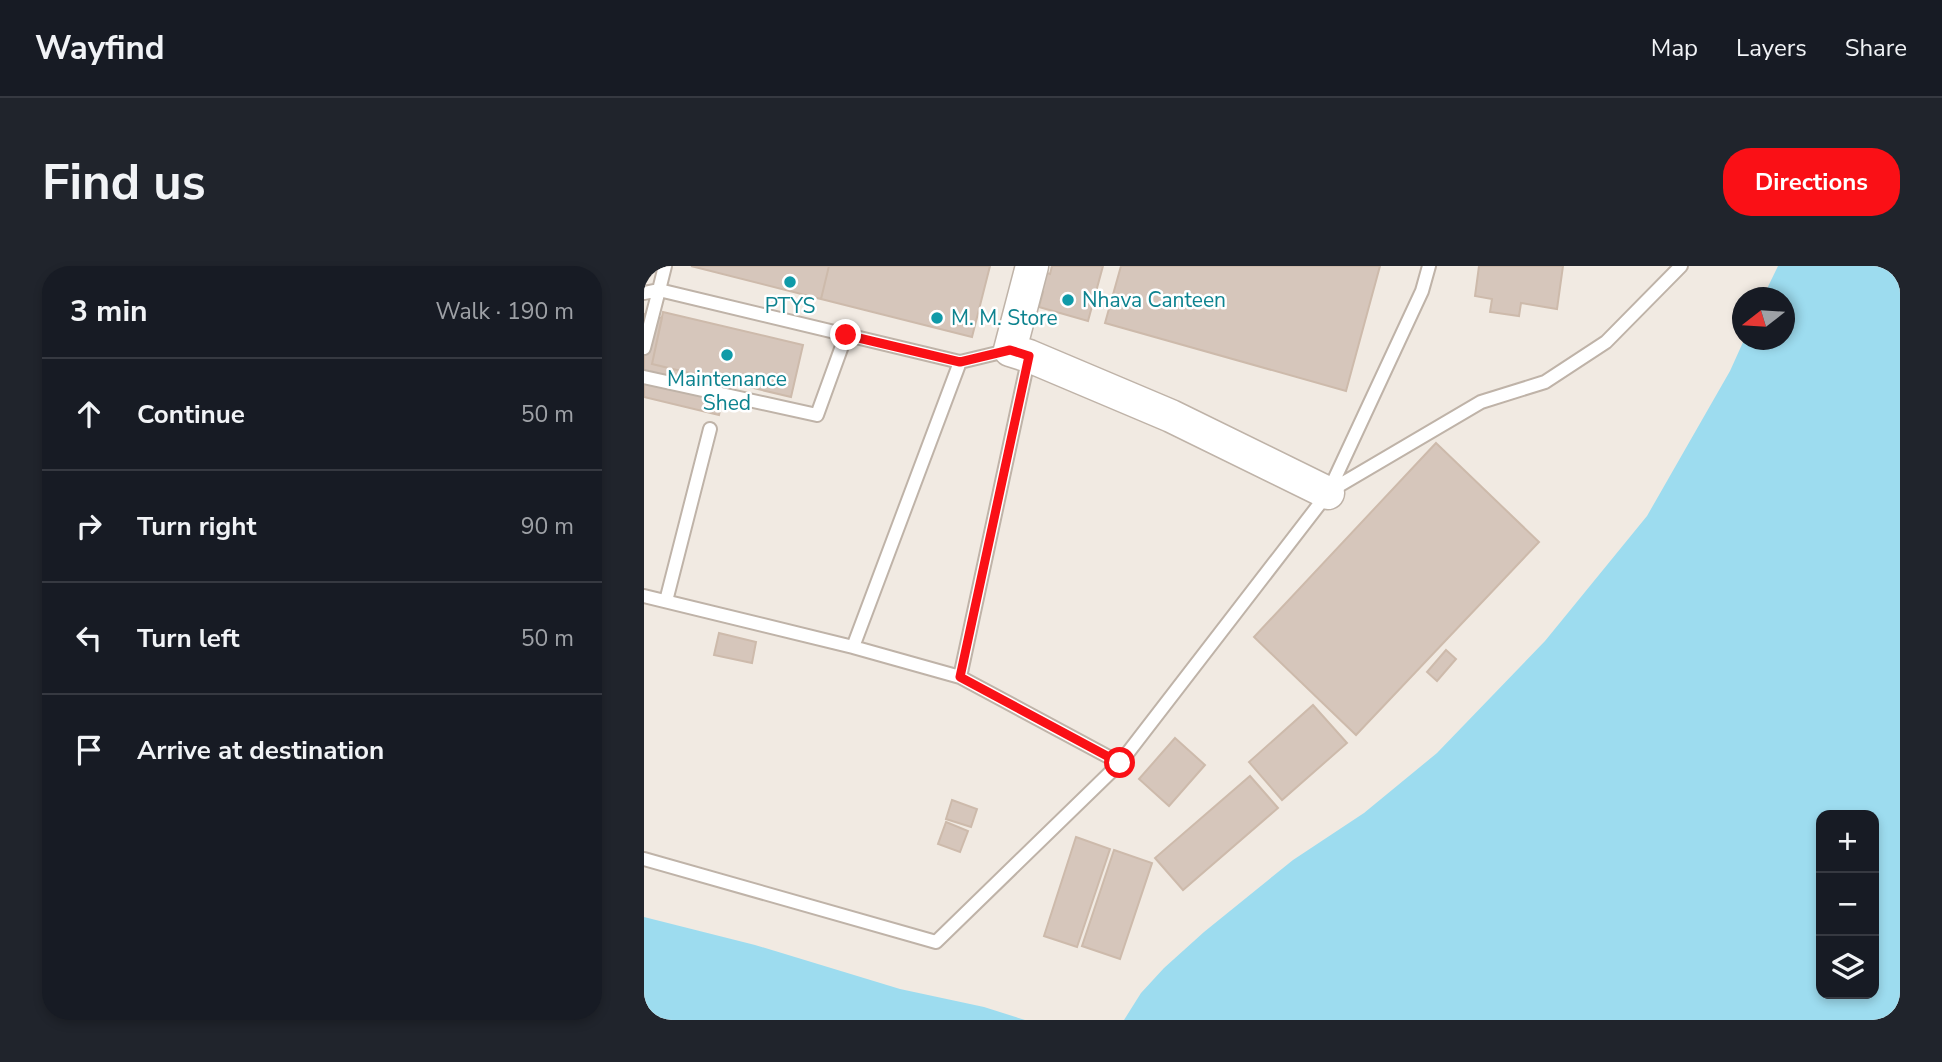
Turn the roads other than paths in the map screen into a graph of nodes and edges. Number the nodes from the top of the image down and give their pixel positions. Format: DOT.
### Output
graph roads {
  1 [pos="665,266"];
  2 [pos="1032,266"];
  3 [pos="1429,266"];
  4 [pos="1681,266"];
  5 [pos="659,290"];
  6 [pos="644,293"];
  7 [pos="846,335"];
  8 [pos="644,348"];
  9 [pos="1020,353"];
  10 [pos="960,362"];
  11 [pos="644,377"];
  12 [pos="710,429"];
  13 [pos="1328,492"];
  14 [pos="644,597"];
  15 [pos="666,601"];
  16 [pos="853,647"];
  17 [pos="960,677"];
  18 [pos="1120,763"];
  19 [pos="644,859"];
  1 -- 5 [label="lane"];
  2 -- 9 [label="street"];
  3 -- 13 [label="lane"];
  4 -- 13 [label="lane"];
  5 -- 6 [label="lane"];
  5 -- 7 [label="lane"];
  5 -- 8 [label="lane"];
  7 -- 10 [label="lane"];
  7 -- 11 [label="lane"];
  9 -- 10 [label="lane"];
  9 -- 13 [label="street"];
  9 -- 17 [label="lane"];
  10 -- 16 [label="lane"];
  12 -- 15 [label="lane"];
  13 -- 18 [label="lane"];
  14 -- 15 [label="lane"];
  15 -- 16 [label="lane"];
  16 -- 17 [label="lane"];
  17 -- 18 [label="lane"];
  18 -- 19 [label="lane"];
}
